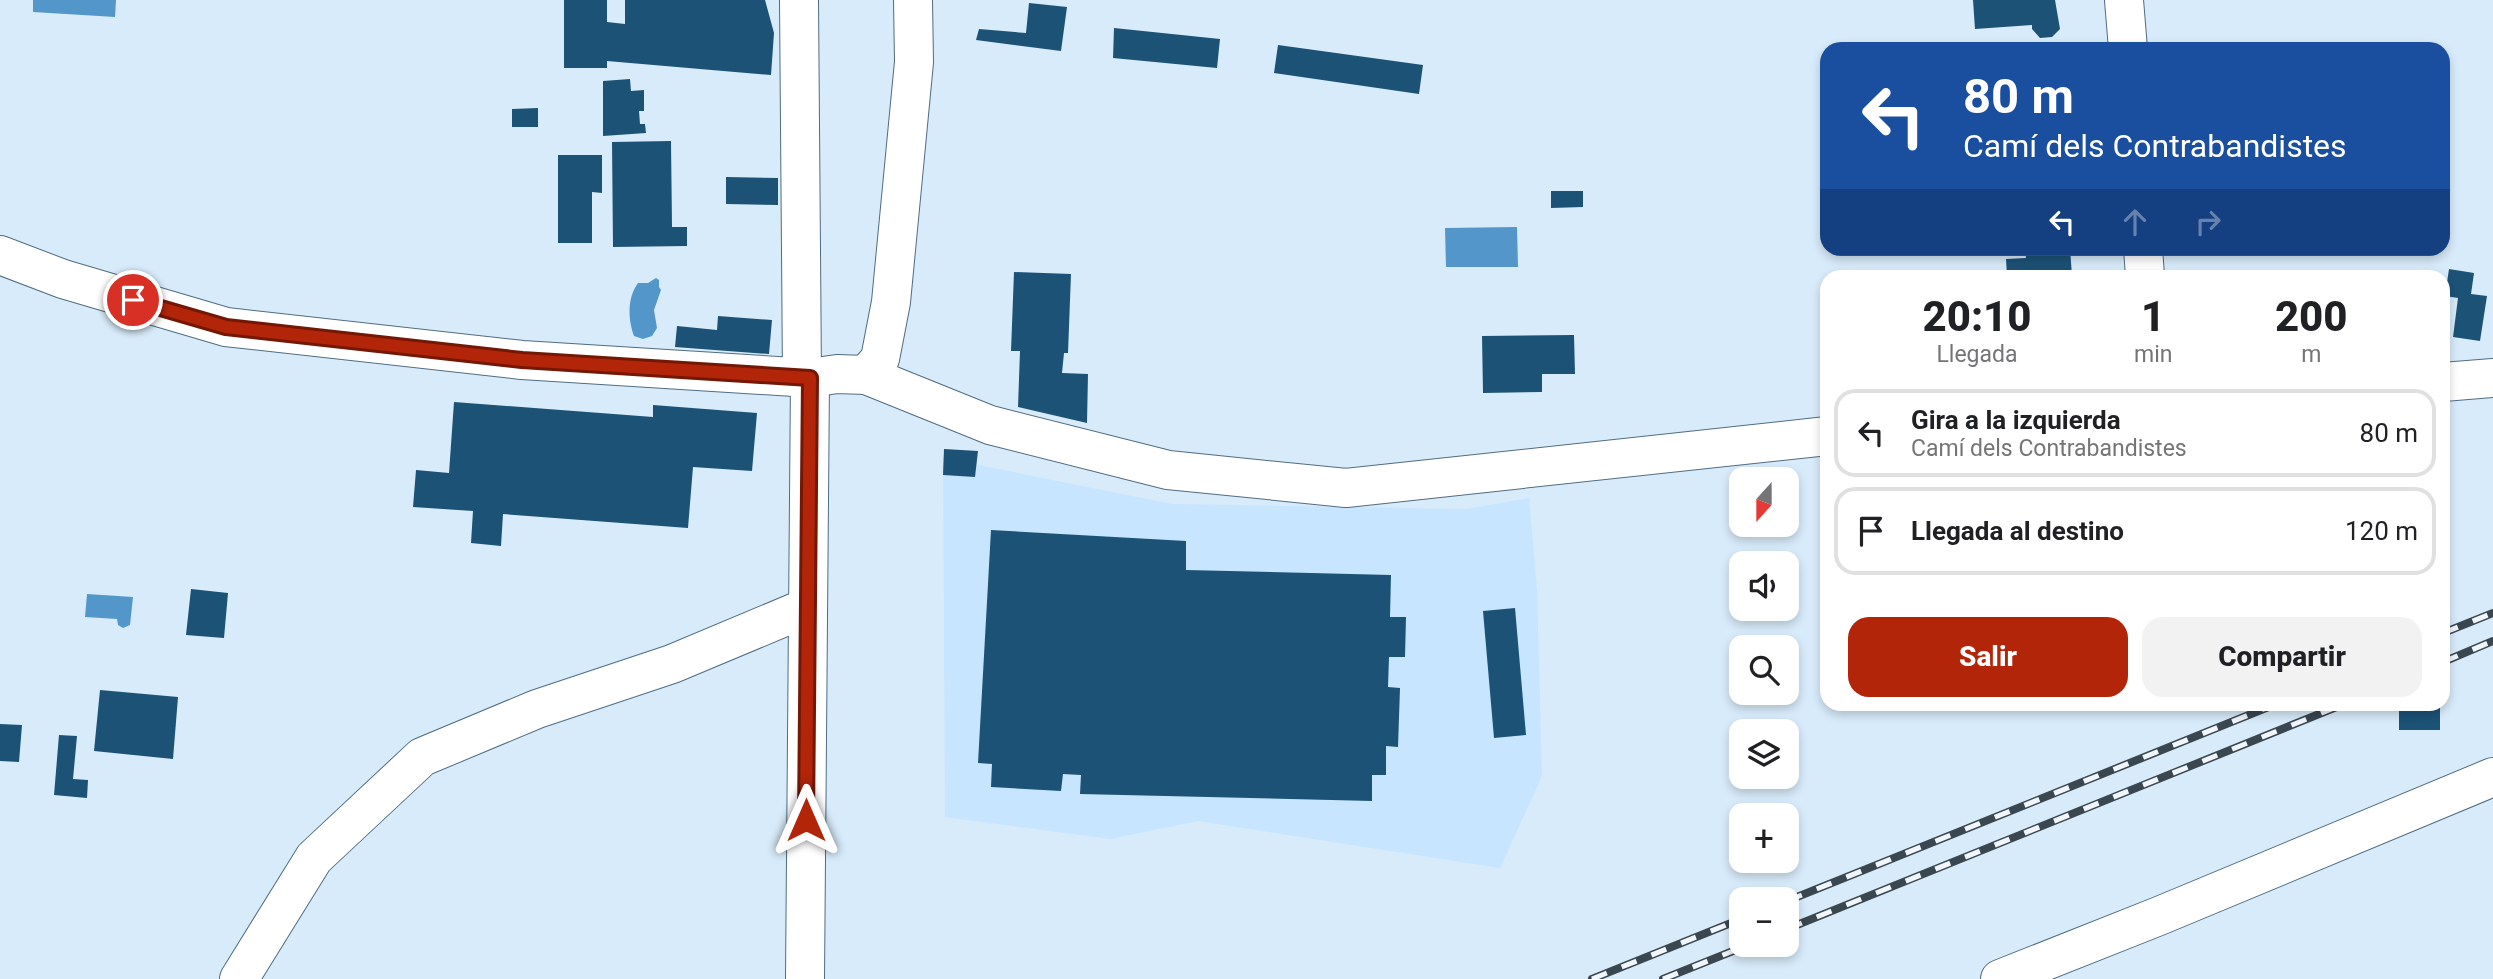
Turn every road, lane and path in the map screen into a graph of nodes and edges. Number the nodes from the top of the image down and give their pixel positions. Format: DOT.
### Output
graph roads {
  1 [pos="799,0"];
  2 [pos="914,0"];
  3 [pos="2124,0"];
  4 [pos="2127,42"];
  5 [pos="0,255"];
  6 [pos="866,375"];
  7 [pos="806,378"];
  8 [pos="2493,378"];
  9 [pos="2450,381"];
  10 [pos="1820,437"];
  11 [pos="808,607"];
  12 [pos="2493,777"];
  13 [pos="239,979"];
  14 [pos="804,979"];
  15 [pos="2000,979"];
  1 -- 7 [label="street"];
  2 -- 6 [label="street"];
  3 -- 4 [label="street"];
  5 -- 7 [label="street"];
  6 -- 7 [label="street"];
  6 -- 10 [label="street"];
  7 -- 11 [label="street"];
  8 -- 9 [label="street"];
  11 -- 13 [label="street"];
  11 -- 14 [label="street"];
  12 -- 15 [label="street"];
}
